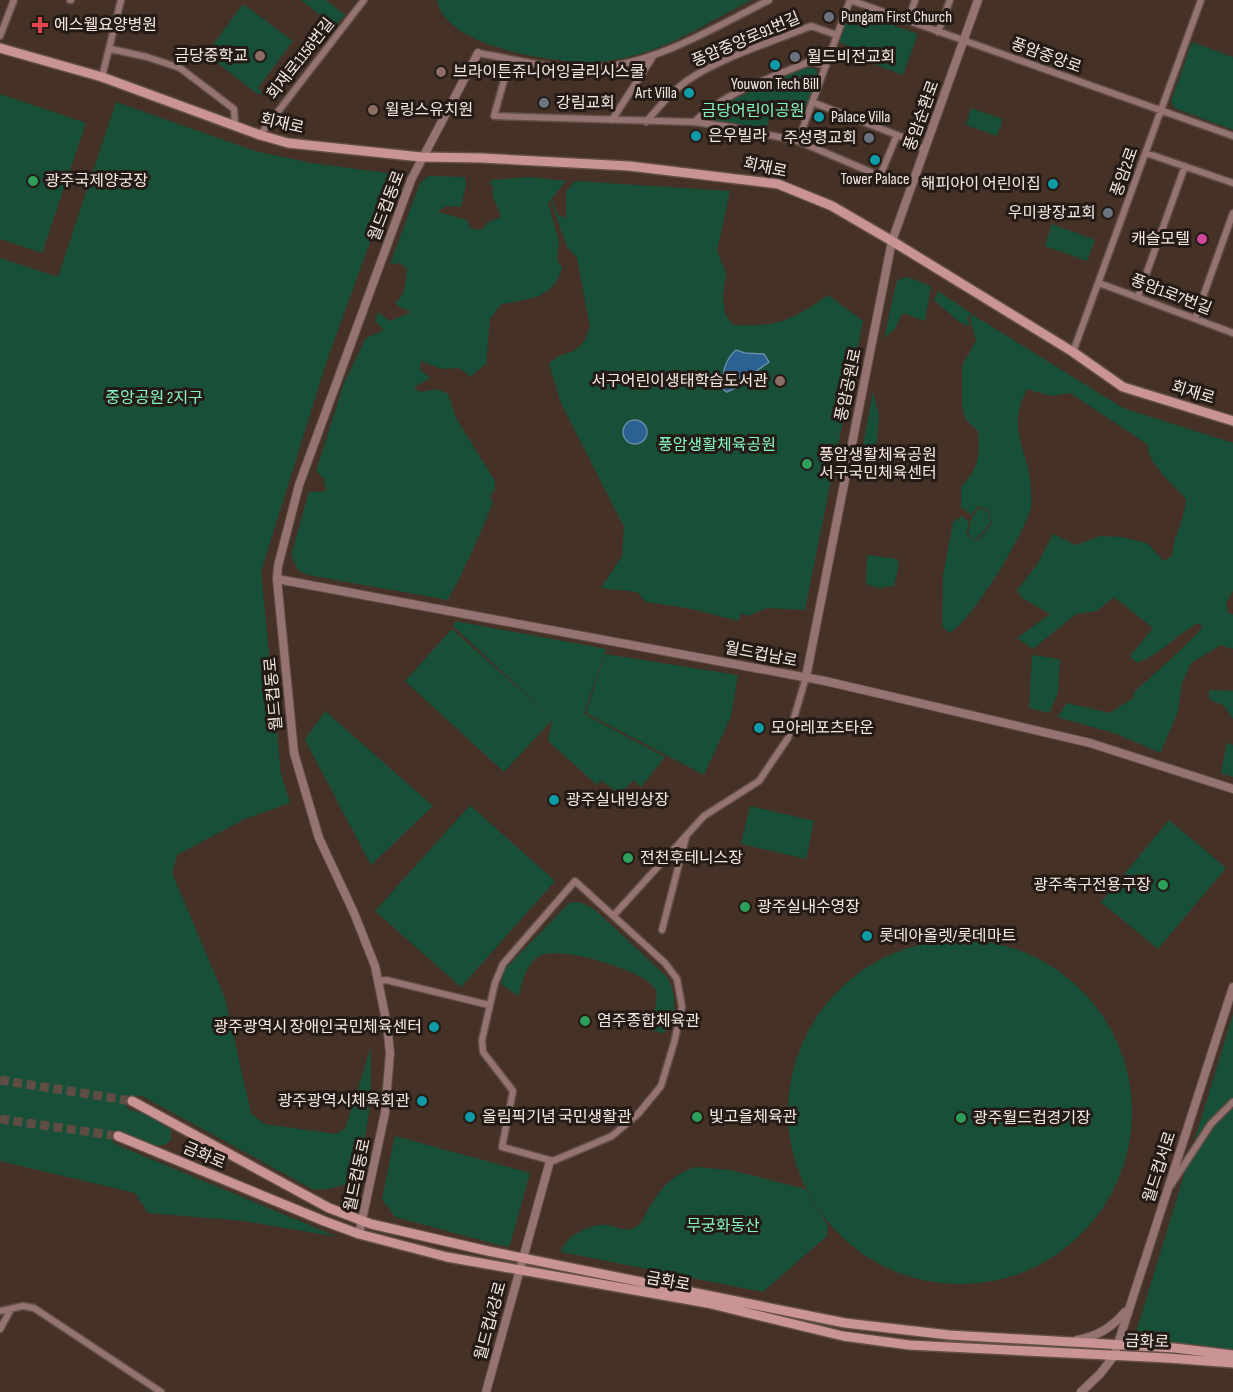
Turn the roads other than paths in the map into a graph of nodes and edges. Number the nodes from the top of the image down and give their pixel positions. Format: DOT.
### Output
graph roads {
  1 [pos="14,0"];
  2 [pos="121,0"];
  3 [pos="364,0"];
  4 [pos="770,0"];
  5 [pos="850,0"];
  6 [pos="915,0"];
  7 [pos="950,0"];
  8 [pos="978,0"];
  9 [pos="1201,0"];
  10 [pos="908,21"];
  11 [pos="938,32"];
  12 [pos="837,35"];
  13 [pos="0,36"];
  14 [pos="964,41"];
  15 [pos="0,48"];
  16 [pos="111,49"];
  17 [pos="477,53"];
  18 [pos="652,58"];
  19 [pos="510,59"];
  20 [pos="826,66"];
  21 [pos="102,77"];
  22 [pos="812,102"];
  23 [pos="1162,111"];
  24 [pos="612,120"];
  25 [pos="646,122"];
  26 [pos="694,122"];
  27 [pos="235,125"];
  28 [pos="260,135"];
  29 [pos="897,135"];
  30 [pos="1233,136"];
  31 [pos="798,141"];
  32 [pos="924,151"];
  33 [pos="1146,153"];
  34 [pos="421,157"];
  35 [pos="1185,166"];
  36 [pos="1233,183"];
  37 [pos="1233,213"];
  38 [pos="892,241"];
  39 [pos="1099,283"];
  40 [pos="1138,297"];
  41 [pos="1195,319"];
  42 [pos="1233,333"];
  43 [pos="1072,352"];
  44 [pos="1233,421"];
  45 [pos="277,579"];
  46 [pos="806,677"];
  47 [pos="1233,789"];
  48 [pos="686,837"];
  49 [pos="614,915"];
  50 [pos="662,930"];
  51 [pos="380,981"];
  52 [pos="1233,987"];
  53 [pos="489,1005"];
  54 [pos="132,1101"];
  55 [pos="1233,1102"];
  56 [pos="118,1136"];
  57 [pos="550,1161"];
  58 [pos="1168,1188"];
  59 [pos="362,1222"];
  60 [pos="359,1234"];
  61 [pos="521,1257"];
  62 [pos="518,1270"];
  63 [pos="1128,1308"];
  64 [pos="11,1309"];
  65 [pos="0,1311"];
  66 [pos="0,1329"];
  67 [pos="1066,1343"];
  68 [pos="1117,1345"];
  69 [pos="1233,1355"];
  70 [pos="1114,1356"];
  71 [pos="1233,1364"];
  72 [pos="161,1392"];
  73 [pos="486,1392"];
  74 [pos="1081,1392"];
  1 -- 13 [label="street"];
  2 -- 16 [label="street"];
  3 -- 28 [label="street, 회재로1156번길"];
  4 -- 18 [label="street"];
  5 -- 10 [label="street, 풍암중앙로"];
  5 -- 12 [label="street"];
  6 -- 10 [label="street"];
  7 -- 11 [label="street"];
  8 -- 14 [label="street, 풍암순환로"];
  9 -- 23 [label="street, 풍암2로"];
  10 -- 11 [label="street, 풍암중앙로"];
  11 -- 14 [label="street, 풍암중앙로"];
  12 -- 20 [label="street"];
  12 -- 25 [label="street, 풍암중앙로91번길"];
  14 -- 23 [label="street, 풍암중앙로"];
  14 -- 32 [label="street, 풍암순환로"];
  15 -- 21 [label="main road, 회재로"];
  16 -- 21 [label="street"];
  16 -- 27 [label="street, 회재로"];
  17 -- 19 [label="street"];
  17 -- 34 [label="street, 월드컵동로"];
  18 -- 19 [label="street"];
  18 -- 24 [label="street"];
  19 -- 24 [label="street"];
  20 -- 22 [label="street"];
  20 -- 26 [label="street"];
  21 -- 27 [label="main road, 회재로"];
  22 -- 29 [label="street"];
  22 -- 31 [label="street"];
  23 -- 30 [label="street, 풍암중앙로"];
  23 -- 33 [label="street, 풍암2로"];
  24 -- 25 [label="street"];
  25 -- 26 [label="street"];
  26 -- 31 [label="street"];
  27 -- 28 [label="main road, 회재로"];
  28 -- 34 [label="main road, 회재로"];
  29 -- 31 [label="street"];
  29 -- 32 [label="street"];
  32 -- 38 [label="street, 풍암순환로"];
  33 -- 35 [label="street"];
  33 -- 39 [label="street, 풍암2로"];
  34 -- 38 [label="main road, 회재로"];
  34 -- 45 [label="street, 월드컵동로"];
  35 -- 36 [label="street"];
  35 -- 40 [label="street"];
  37 -- 41 [label="street"];
  38 -- 43 [label="main road, 회재로"];
  38 -- 46 [label="street, 풍암공원로"];
  39 -- 40 [label="street, 풍암1로7번길"];
  39 -- 43 [label="street, 풍암2로"];
  40 -- 41 [label="street, 풍암1로7번길"];
  41 -- 42 [label="street, 풍암1로7번길"];
  43 -- 44 [label="main road, 회재로"];
  45 -- 46 [label="street, 월드컵남로"];
  45 -- 51 [label="street, 월드컵동로"];
  46 -- 47 [label="street, 월드컵남로"];
  46 -- 48 [label="street"];
  48 -- 49 [label="street"];
  48 -- 50 [label="street"];
  49 -- 53 [label="street"];
  49 -- 57 [label="street"];
  51 -- 53 [label="street"];
  51 -- 59 [label="street, 월드컵동로"];
  52 -- 58 [label="street, 월드컵서로"];
  53 -- 57 [label="street"];
  54 -- 59 [label="main road, 금화로"];
  55 -- 58 [label="street"];
  56 -- 60 [label="main road, 금화로"];
  57 -- 61 [label="street, 월드컵4강로"];
  58 -- 63 [label="street, 월드컵서로"];
  59 -- 60 [label="street, 월드컵동로"];
  59 -- 61 [label="main road, 금화로"];
  60 -- 62 [label="main road, 금화로"];
  61 -- 62 [label="street, 월드컵4강로"];
  61 -- 67 [label="main road, 금화로"];
  62 -- 70 [label="main road, 금화로"];
  62 -- 73 [label="street, 월드컵4강로"];
  63 -- 67 [label="street"];
  63 -- 68 [label="street, 월드컵서로"];
  64 -- 65 [label="street"];
  64 -- 66 [label="street"];
  64 -- 72 [label="street"];
  67 -- 68 [label="main road, 금화로"];
  68 -- 69 [label="main road, 금화로"];
  68 -- 70 [label="street, 월드컵서로"];
  70 -- 71 [label="main road, 금화로"];
  70 -- 74 [label="street"];
}
